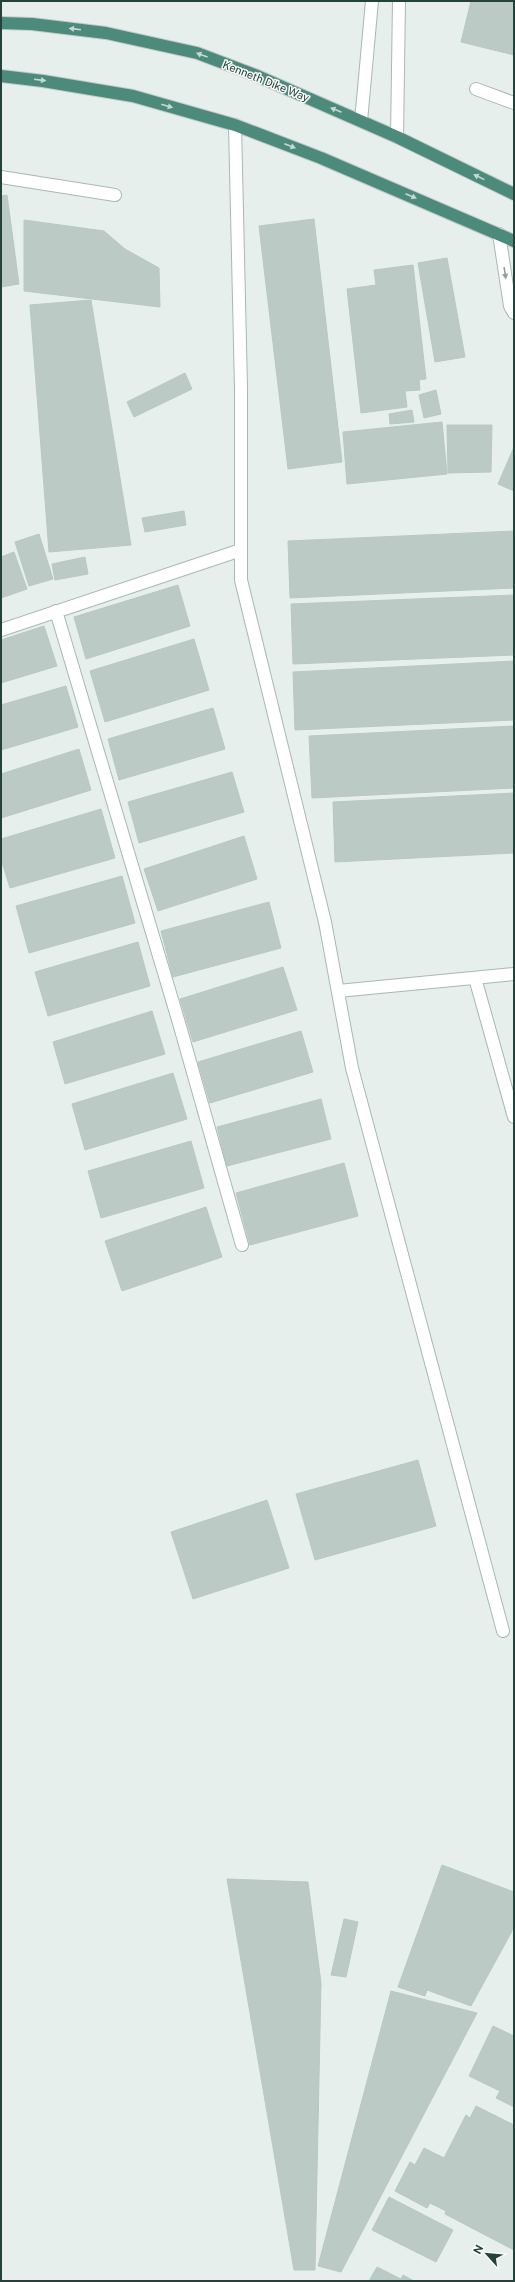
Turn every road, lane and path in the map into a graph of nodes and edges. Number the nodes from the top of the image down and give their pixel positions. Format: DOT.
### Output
graph roads {
  1 [pos="372,1"];
  2 [pos="399,1"];
  3 [pos="1,23"];
  4 [pos="1,76"];
  5 [pos="476,89"];
  6 [pos="514,102"];
  7 [pos="361,121"];
  8 [pos="235,125"];
  9 [pos="397,137"];
  10 [pos="1,177"];
  11 [pos="514,194"];
  12 [pos="116,195"];
  13 [pos="500,234"];
  14 [pos="514,241"];
  15 [pos="514,313"];
  16 [pos="241,550"];
  17 [pos="56,611"];
  18 [pos="1,630"];
  19 [pos="514,974"];
  20 [pos="475,978"];
  21 [pos="338,991"];
  22 [pos="514,1117"];
  23 [pos="242,1245"];
  24 [pos="503,1631"];
  1 -- 7 [label="street"];
  2 -- 9 [label="street"];
  7 -- 3 [label="highway, Kenneth Dike Way, one-way"];
  4 -- 8 [label="highway, one-way"];
  5 -- 6 [label="street"];
  7 -- 9 [label="highway, Kenneth Dike Way"];
  8 -- 13 [label="highway, one-way"];
  8 -- 16 [label="street"];
  11 -- 9 [label="highway, Kenneth Dike Way, one-way"];
  10 -- 12 [label="street"];
  13 -- 14 [label="highway"];
  13 -- 15 [label="street, one-way"];
  16 -- 17 [label="street"];
  16 -- 21 [label="street"];
  17 -- 18 [label="street"];
  17 -- 23 [label="street"];
  19 -- 20 [label="street"];
  20 -- 21 [label="street"];
  20 -- 22 [label="street"];
  21 -- 24 [label="street"];
}
